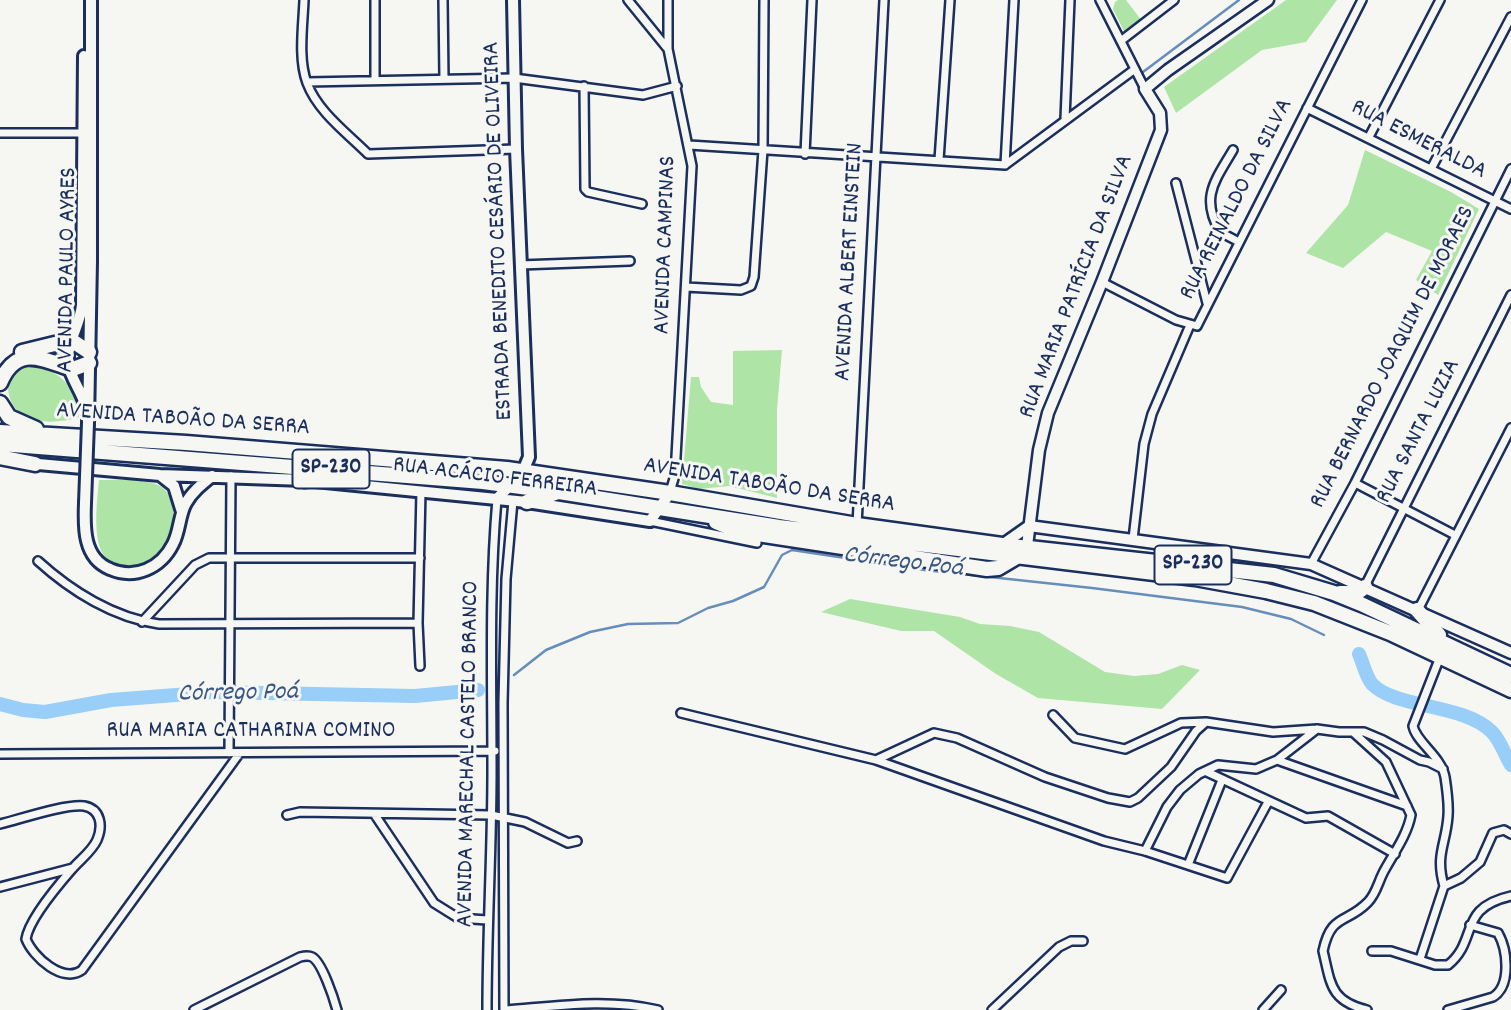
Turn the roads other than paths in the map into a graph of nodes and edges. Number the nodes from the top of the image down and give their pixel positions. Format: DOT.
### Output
graph roads {
  1 [pos="84,0"];
  2 [pos="91,0"];
  3 [pos="304,0"];
  4 [pos="375,0"];
  5 [pos="443,0"];
  6 [pos="513,0"];
  7 [pos="628,0"];
  8 [pos="668,0"];
  9 [pos="764,0"];
  10 [pos="812,0"];
  11 [pos="884,0"];
  12 [pos="950,0"];
  13 [pos="1014,0"];
  14 [pos="1070,0"];
  15 [pos="1174,0"];
  16 [pos="1268,0"];
  17 [pos="1362,0"];
  18 [pos="1440,0"];
  19 [pos="1103,1"];
  20 [pos="1511,18"];
  21 [pos="1122,40"];
  22 [pos="668,49"];
  23 [pos="87,68"];
  24 [pos="1135,69"];
  25 [pos="514,78"];
  26 [pos="444,79"];
  27 [pos="375,80"];
  28 [pos="307,82"];
  29 [pos="584,86"];
  30 [pos="677,86"];
  31 [pos="1145,89"];
  32 [pos="1307,108"];
  33 [pos="1065,119"];
  34 [pos="0,133"];
  35 [pos="86,133"];
  36 [pos="1369,137"];
  37 [pos="689,145"];
  38 [pos="516,149"];
  39 [pos="763,150"];
  40 [pos="1233,150"];
  41 [pos="804,154"];
  42 [pos="875,155"];
  43 [pos="939,160"];
  44 [pos="1005,165"];
  45 [pos="1432,169"];
  46 [pos="1511,169"];
  47 [pos="1176,183"];
  48 [pos="1494,201"];
  49 [pos="642,204"];
  50 [pos="1511,209"];
  51 [pos="1239,242"];
  52 [pos="630,261"];
  53 [pos="520,265"];
  54 [pos="1102,282"];
  55 [pos="686,287"];
  56 [pos="1511,295"];
  57 [pos="1207,304"];
  58 [pos="1190,325"];
  59 [pos="71,340"];
  60 [pos="89,358"];
  61 [pos="0,368"];
  62 [pos="69,368"];
  63 [pos="0,383"];
  64 [pos="0,403"];
  65 [pos="88,418"];
  66 [pos="1511,428"];
  67 [pos="0,432"];
  68 [pos="58,436"];
  69 [pos="0,444"];
  70 [pos="0,459"];
  71 [pos="35,464"];
  72 [pos="530,468"];
  73 [pos="375,472"];
  74 [pos="160,475"];
  75 [pos="186,476"];
  76 [pos="212,476"];
  77 [pos="231,476"];
  78 [pos="305,480"];
  79 [pos="1355,483"];
  80 [pos="511,486"];
  81 [pos="421,491"];
  82 [pos="559,492"];
  83 [pos="670,493"];
  84 [pos="177,494"];
  85 [pos="497,499"];
  86 [pos="520,502"];
  87 [pos="660,508"];
  88 [pos="1402,509"];
  89 [pos="182,512"];
  90 [pos="650,521"];
  91 [pos="857,525"];
  92 [pos="1029,526"];
  93 [pos="1455,535"];
  94 [pos="1133,539"];
  95 [pos="757,543"];
  96 [pos="1002,545"];
  97 [pos="1022,552"];
  98 [pos="420,558"];
  99 [pos="230,559"];
  100 [pos="38,561"];
  101 [pos="1131,564"];
  102 [pos="1311,564"];
  103 [pos="492,579"];
  104 [pos="506,579"];
  105 [pos="1365,587"];
  106 [pos="1334,593"];
  107 [pos="1417,611"];
  108 [pos="142,622"];
  109 [pos="418,623"];
  110 [pos="230,624"];
  111 [pos="492,642"];
  112 [pos="504,642"];
  113 [pos="1444,650"];
  114 [pos="1511,653"];
  115 [pos="420,666"];
  116 [pos="1511,675"];
  117 [pos="1511,690"];
  118 [pos="492,703"];
  119 [pos="503,704"];
  120 [pos="681,713"];
  121 [pos="1053,715"];
  122 [pos="1206,723"];
  123 [pos="1317,729"];
  124 [pos="1354,733"];
  125 [pos="491,751"];
  126 [pos="503,751"];
  127 [pos="229,753"];
  128 [pos="0,754"];
  129 [pos="239,754"];
  130 [pos="876,760"];
  131 [pos="1277,760"];
  132 [pos="1443,769"];
  133 [pos="1207,772"];
  134 [pos="1223,780"];
  135 [pos="1268,802"];
  136 [pos="1408,806"];
  137 [pos="287,815"];
  138 [pos="375,815"];
  139 [pos="491,815"];
  140 [pos="503,817"];
  141 [pos="0,824"];
  142 [pos="1511,834"];
  143 [pos="577,841"];
  144 [pos="1145,851"];
  145 [pos="1395,854"];
  146 [pos="1188,865"];
  147 [pos="73,868"];
  148 [pos="1444,886"];
  149 [pos="0,887"];
  150 [pos="1511,896"];
  151 [pos="487,920"];
  152 [pos="1470,925"];
  153 [pos="1083,941"];
  154 [pos="1372,951"];
  155 [pos="1420,958"];
  156 [pos="1281,990"];
  157 [pos="194,1010"];
  158 [pos="337,1010"];
  159 [pos="487,1010"];
  160 [pos="505,1010"];
  161 [pos="657,1010"];
  162 [pos="992,1010"];
  163 [pos="1263,1010"];
  164 [pos="1367,1010"];
  165 [pos="1448,1010"];
  1 -- 23 [label="main road, AVENIDA PAULO AYRES"];
  2 -- 23 [label="main road, AVENIDA PAULO AYRES"];
  3 -- 28 [label="street"];
  4 -- 27 [label="street"];
  5 -- 26 [label="street"];
  6 -- 25 [label="main road, ESTRADA BENEDITO CESÁRIO DE OLIVEIRA"];
  7 -- 22 [label="street"];
  8 -- 22 [label="street, AVENIDA CAMPINAS"];
  9 -- 39 [label="street"];
  10 -- 41 [label="street"];
  11 -- 42 [label="street, AVENIDA ALBERT EINSTEIN"];
  12 -- 43 [label="street"];
  13 -- 44 [label="street"];
  14 -- 33 [label="street"];
  15 -- 21 [label="street"];
  16 -- 31 [label="street"];
  17 -- 32 [label="street, RUA REINALDO DA SILVA"];
  18 -- 36 [label="street"];
  19 -- 21 [label="street"];
  20 -- 45 [label="street"];
  21 -- 24 [label="street"];
  22 -- 30 [label="street, AVENIDA CAMPINAS"];
  23 -- 35 [label="main road, AVENIDA PAULO AYRES"];
  24 -- 31 [label="street"];
  24 -- 33 [label="street"];
  25 -- 26 [label="street"];
  25 -- 29 [label="street"];
  25 -- 38 [label="main road, ESTRADA BENEDITO CESÁRIO DE OLIVEIRA"];
  26 -- 27 [label="street"];
  27 -- 28 [label="street"];
  28 -- 38 [label="street"];
  29 -- 30 [label="street"];
  29 -- 49 [label="street"];
  30 -- 37 [label="street, AVENIDA CAMPINAS"];
  31 -- 54 [label="street, RUA MARIA PATRÍCIA DA SILVA"];
  32 -- 36 [label="street, RUA ESMERALDA"];
  32 -- 51 [label="street, RUA REINALDO DA SILVA"];
  33 -- 44 [label="street"];
  34 -- 35 [label="street"];
  35 -- 59 [label="main road, AVENIDA PAULO AYRES"];
  35 -- 60 [label="main road, AVENIDA PAULO AYRES"];
  36 -- 45 [label="street, RUA ESMERALDA"];
  37 -- 39 [label="street"];
  37 -- 55 [label="street, AVENIDA CAMPINAS"];
  38 -- 53 [label="main road, ESTRADA BENEDITO CESÁRIO DE OLIVEIRA"];
  39 -- 41 [label="street"];
  39 -- 55 [label="street"];
  40 -- 51 [label="street"];
  41 -- 42 [label="street"];
  42 -- 43 [label="street"];
  42 -- 91 [label="street, AVENIDA ALBERT EINSTEIN"];
  43 -- 44 [label="street"];
  45 -- 48 [label="street, RUA ESMERALDA"];
  46 -- 48 [label="street, RUA BERNARDO JOAQUIM DE MORAES"];
  47 -- 57 [label="street"];
  48 -- 50 [label="street, RUA ESMERALDA"];
  48 -- 79 [label="street, RUA BERNARDO JOAQUIM DE MORAES"];
  51 -- 57 [label="street, RUA REINALDO DA SILVA"];
  52 -- 53 [label="street"];
  53 -- 72 [label="main road, ESTRADA BENEDITO CESÁRIO DE OLIVEIRA"];
  54 -- 58 [label="street, RUA REINALDO DA SILVA"];
  54 -- 92 [label="street, RUA MARIA PATRÍCIA DA SILVA"];
  55 -- 83 [label="street, AVENIDA CAMPINAS"];
  56 -- 88 [label="street, RUA SANTA LUZIA"];
  57 -- 58 [label="street, RUA REINALDO DA SILVA"];
  58 -- 94 [label="street"];
  59 -- 60 [label="highway"];
  59 -- 61 [label="highway"];
  59 -- 62 [label="main road, AVENIDA PAULO AYRES"];
  60 -- 62 [label="highway"];
  60 -- 65 [label="main road, AVENIDA PAULO AYRES"];
  62 -- 63 [label="highway"];
  62 -- 65 [label="main road, AVENIDA PAULO AYRES"];
  64 -- 68 [label="highway"];
  65 -- 89 [label="main road, bridge"];
  66 -- 93 [label="street"];
  67 -- 68 [label="highway, AVENIDA TABOÃO DA SERRA / SP-230"];
  68 -- 72 [label="highway, AVENIDA TABOÃO DA SERRA / SP-230"];
  69 -- 73 [label="highway, AVENIDA TABOÃO DA SERRA / SP-230"];
  70 -- 71 [label="highway"];
  71 -- 74 [label="main road, RUA ACÁCIO FERREIRA"];
  72 -- 80 [label="main road"];
  72 -- 83 [label="highway, AVENIDA TABOÃO DA SERRA / SP-230"];
  73 -- 78 [label="highway"];
  73 -- 80 [label="highway, AVENIDA TABOÃO DA SERRA / SP-230"];
  74 -- 75 [label="main road, RUA ACÁCIO FERREIRA"];
  74 -- 84 [label="main road"];
  75 -- 76 [label="main road, RUA ACÁCIO FERREIRA"];
  75 -- 84 [label="main road"];
  76 -- 77 [label="main road, RUA ACÁCIO FERREIRA"];
  76 -- 89 [label="main road"];
  77 -- 78 [label="main road, RUA ACÁCIO FERREIRA"];
  77 -- 99 [label="street"];
  78 -- 81 [label="main road, RUA ACÁCIO FERREIRA"];
  79 -- 88 [label="street"];
  79 -- 102 [label="street, RUA BERNARDO JOAQUIM DE MORAES"];
  80 -- 82 [label="highway, AVENIDA TABOÃO DA SERRA / SP-230"];
  80 -- 85 [label="main road"];
  81 -- 85 [label="main road, RUA ACÁCIO FERREIRA"];
  81 -- 98 [label="street"];
  82 -- 86 [label="highway"];
  82 -- 87 [label="highway, AVENIDA TABOÃO DA SERRA / SP-230"];
  83 -- 87 [label="main road"];
  83 -- 91 [label="highway, AVENIDA TABOÃO DA SERRA / SP-230"];
  84 -- 89 [label="main road"];
  85 -- 86 [label="main road, RUA ACÁCIO FERREIRA"];
  85 -- 103 [label="street, AVENIDA MARECHAL CASTELO BRANCO"];
  86 -- 90 [label="main road, RUA ACÁCIO FERREIRA"];
  86 -- 104 [label="street, AVENIDA MARECHAL CASTELO BRANCO"];
  87 -- 90 [label="main road"];
  87 -- 97 [label="highway, AVENIDA TABOÃO DA SERRA / SP-230"];
  88 -- 93 [label="street"];
  88 -- 105 [label="street, RUA SANTA LUZIA"];
  90 -- 95 [label="street, RUA ACÁCIO FERREIRA"];
  91 -- 96 [label="highway, AVENIDA TABOÃO DA SERRA / SP-230"];
  92 -- 94 [label="street"];
  92 -- 96 [label="street"];
  92 -- 97 [label="street, RUA MARIA PATRÍCIA DA SILVA"];
  93 -- 107 [label="street"];
  94 -- 101 [label="street"];
  94 -- 102 [label="street"];
  96 -- 97 [label="highway, AVENIDA TABOÃO DA SERRA / SP-230"];
  97 -- 101 [label="highway, AVENIDA TABOÃO DA SERRA / SP-230"];
  98 -- 99 [label="street"];
  98 -- 109 [label="street"];
  99 -- 108 [label="street"];
  99 -- 110 [label="street"];
  100 -- 108 [label="street"];
  101 -- 106 [label="highway, AVENIDA TABOÃO DA SERRA / SP-230"];
  101 -- 113 [label="highway, AVENIDA TABOÃO DA SERRA / SP-230"];
  102 -- 105 [label="street"];
  103 -- 104 [label="street"];
  103 -- 111 [label="street, AVENIDA MARECHAL CASTELO BRANCO"];
  104 -- 112 [label="street, AVENIDA MARECHAL CASTELO BRANCO"];
  105 -- 106 [label="highway"];
  105 -- 107 [label="street"];
  106 -- 113 [label="highway, AVENIDA TABOÃO DA SERRA / SP-230"];
  107 -- 113 [label="highway"];
  107 -- 114 [label="street"];
  108 -- 110 [label="street"];
  109 -- 110 [label="street"];
  109 -- 115 [label="street"];
  110 -- 127 [label="street"];
  111 -- 112 [label="street"];
  111 -- 118 [label="street, AVENIDA MARECHAL CASTELO BRANCO"];
  112 -- 119 [label="street, AVENIDA MARECHAL CASTELO BRANCO"];
  113 -- 116 [label="highway, AVENIDA TABOÃO DA SERRA / SP-230"];
  113 -- 117 [label="highway, SP-230"];
  113 -- 132 [label="street"];
  118 -- 119 [label="street"];
  118 -- 125 [label="street, AVENIDA MARECHAL CASTELO BRANCO"];
  119 -- 126 [label="street, AVENIDA MARECHAL CASTELO BRANCO"];
  120 -- 130 [label="street"];
  121 -- 122 [label="street"];
  122 -- 123 [label="street"];
  122 -- 130 [label="street"];
  123 -- 124 [label="street"];
  123 -- 131 [label="street"];
  124 -- 132 [label="street"];
  124 -- 136 [label="street"];
  125 -- 126 [label="street, RUA MARIA CATHARINA COMINO"];
  125 -- 129 [label="street, RUA MARIA CATHARINA COMINO"];
  125 -- 139 [label="street, AVENIDA MARECHAL CASTELO BRANCO"];
  126 -- 140 [label="street, AVENIDA MARECHAL CASTELO BRANCO"];
  127 -- 128 [label="street, RUA MARIA CATHARINA COMINO"];
  127 -- 129 [label="street, RUA MARIA CATHARINA COMINO"];
  129 -- 147 [label="street"];
  130 -- 144 [label="street"];
  131 -- 133 [label="street"];
  131 -- 136 [label="street"];
  132 -- 148 [label="street"];
  133 -- 134 [label="street"];
  133 -- 144 [label="street"];
  134 -- 135 [label="street"];
  134 -- 146 [label="street"];
  135 -- 145 [label="street"];
  135 -- 146 [label="street"];
  136 -- 145 [label="street"];
  137 -- 138 [label="street"];
  138 -- 139 [label="street"];
  138 -- 151 [label="street"];
  139 -- 140 [label="street"];
  139 -- 151 [label="street, AVENIDA MARECHAL CASTELO BRANCO"];
  140 -- 143 [label="street"];
  140 -- 160 [label="street, AVENIDA MARECHAL CASTELO BRANCO"];
  141 -- 147 [label="street"];
  142 -- 148 [label="street"];
  144 -- 146 [label="street"];
  145 -- 164 [label="street"];
  147 -- 149 [label="street"];
  148 -- 155 [label="street"];
  150 -- 152 [label="street"];
  151 -- 159 [label="street, AVENIDA MARECHAL CASTELO BRANCO"];
  152 -- 155 [label="street"];
  152 -- 165 [label="street"];
  153 -- 162 [label="street"];
  154 -- 155 [label="street"];
  156 -- 163 [label="street"];
  157 -- 158 [label="street"];
  160 -- 161 [label="street"];
}
